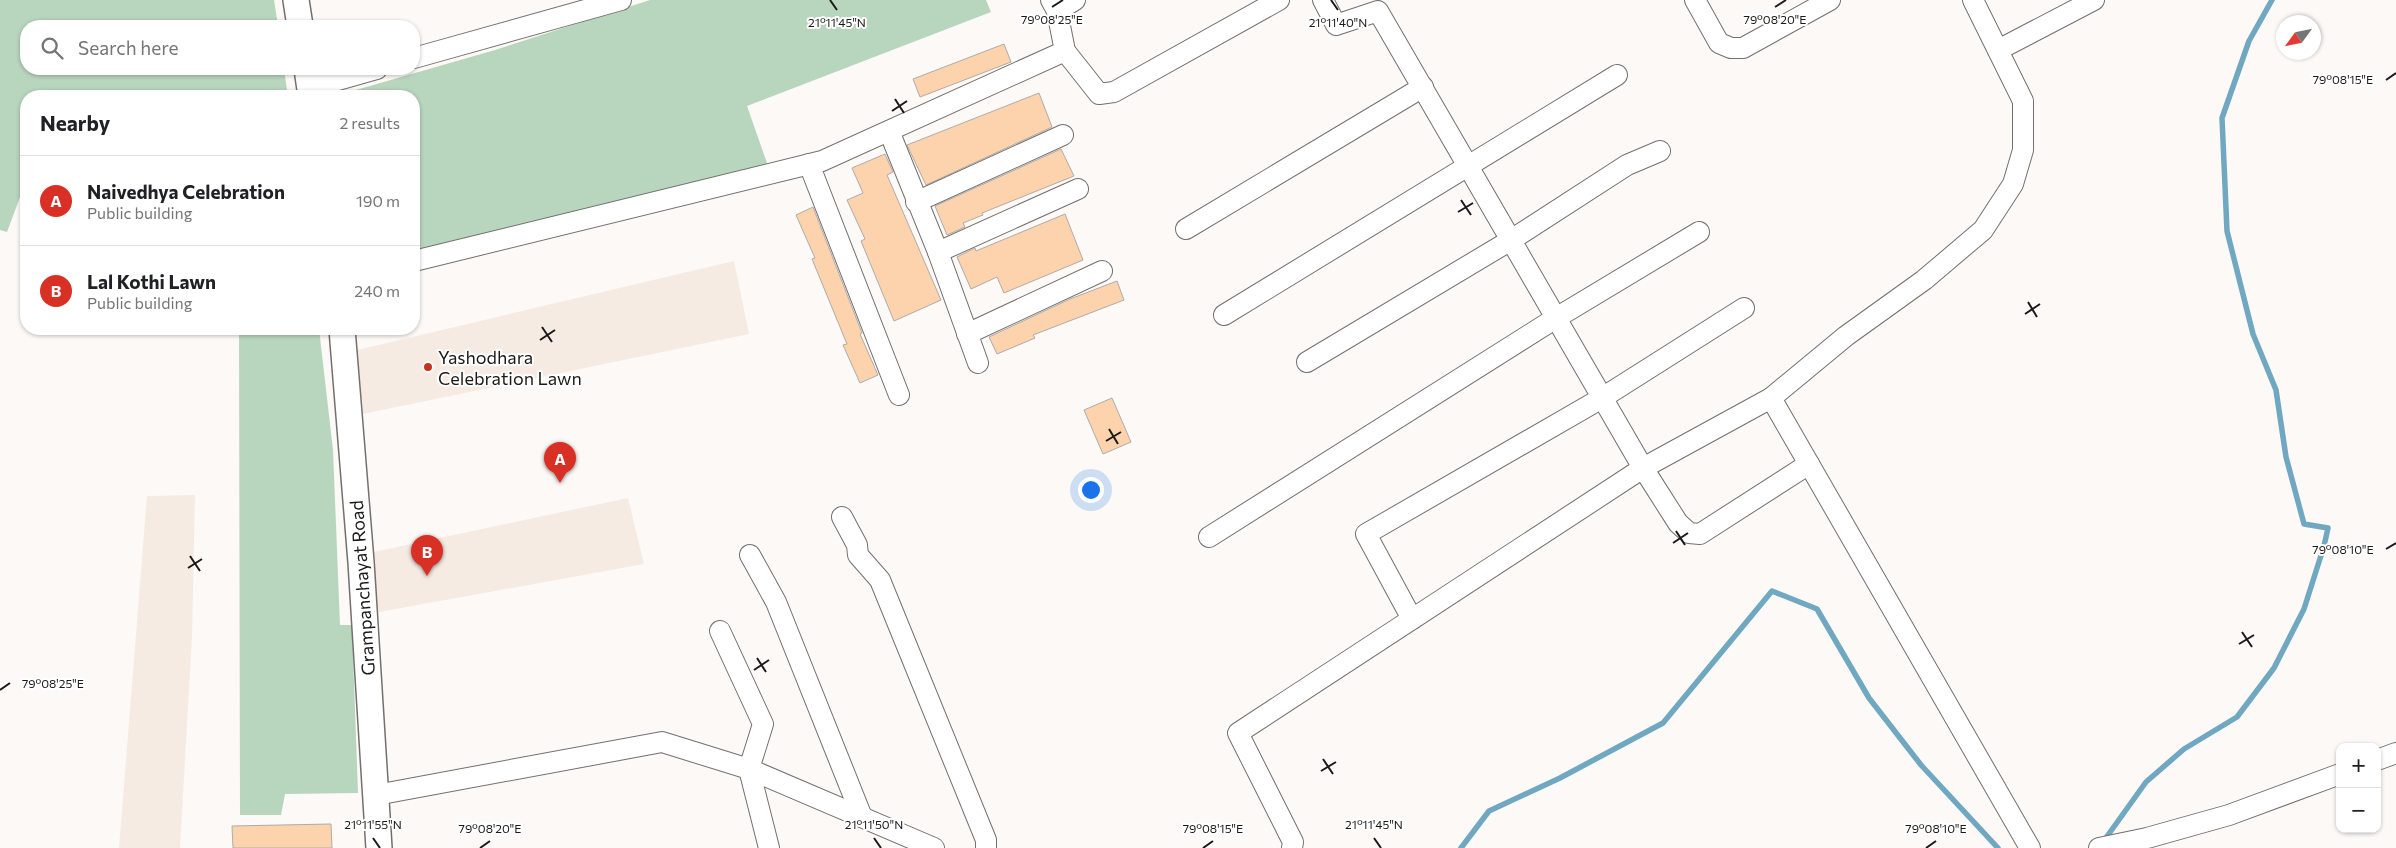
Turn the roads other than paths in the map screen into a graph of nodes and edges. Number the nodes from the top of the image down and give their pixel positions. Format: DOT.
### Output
graph roads {
  1 [pos="296,0"];
  2 [pos="621,0"];
  3 [pos="1075,0"];
  4 [pos="1279,0"];
  5 [pos="1323,0"];
  6 [pos="1695,0"];
  7 [pos="1830,0"];
  8 [pos="1973,0"];
  9 [pos="2094,0"];
  10 [pos="1054,5"];
  11 [pos="299,20"];
  12 [pos="1998,50"];
  13 [pos="1065,51"];
  14 [pos="420,56"];
  15 [pos="350,75"];
  16 [pos="1617,75"];
  17 [pos="309,84"];
  18 [pos="1423,87"];
  19 [pos="889,131"];
  20 [pos="1063,135"];
  21 [pos="1660,151"];
  22 [pos="809,164"];
  23 [pos="1468,165"];
  24 [pos="1078,189"];
  25 [pos="916,202"];
  26 [pos="1186,229"];
  27 [pos="1699,232"];
  28 [pos="1511,240"];
  29 [pos="938,252"];
  30 [pos="420,260"];
  31 [pos="1102,271"];
  32 [pos="1744,308"];
  33 [pos="1224,315"];
  34 [pos="1556,318"];
  35 [pos="967,334"];
  36 [pos="342,335"];
  37 [pos="1307,362"];
  38 [pos="978,363"];
  39 [pos="899,395"];
  40 [pos="1602,398"];
  41 [pos="1771,398"];
  42 [pos="1809,464"];
  43 [pos="1643,468"];
  44 [pos="842,517"];
  45 [pos="1209,537"];
  46 [pos="750,555"];
  47 [pos="1412,618"];
  48 [pos="720,631"];
  49 [pos="2396,752"];
  50 [pos="2381,758"];
  51 [pos="749,769"];
  52 [pos="2336,775"];
  53 [pos="376,795"];
  54 [pos="862,817"];
  55 [pos="379,848"];
  56 [pos="769,848"];
  57 [pos="934,848"];
  58 [pos="986,848"];
  59 [pos="1292,848"];
  60 [pos="2030,848"];
  61 [pos="2099,848"];
  1 -- 11 [label="street"];
  2 -- 14 [label="street"];
  3 -- 10 [label="street"];
  4 -- 13 [label="street"];
  5 -- 18 [label="street"];
  6 -- 7 [label="street"];
  8 -- 12 [label="street"];
  9 -- 12 [label="street"];
  10 -- 13 [label="street"];
  12 -- 41 [label="street"];
  13 -- 19 [label="street"];
  15 -- 17 [label="street"];
  16 -- 23 [label="street"];
  18 -- 23 [label="street"];
  18 -- 26 [label="street"];
  19 -- 22 [label="street"];
  19 -- 25 [label="street"];
  20 -- 25 [label="street"];
  21 -- 28 [label="street"];
  22 -- 30 [label="street"];
  22 -- 39 [label="street"];
  23 -- 28 [label="street"];
  23 -- 33 [label="street"];
  24 -- 29 [label="street"];
  25 -- 29 [label="street"];
  27 -- 34 [label="street"];
  28 -- 34 [label="street"];
  28 -- 37 [label="street"];
  29 -- 35 [label="street"];
  31 -- 35 [label="street"];
  32 -- 40 [label="street"];
  34 -- 40 [label="street"];
  34 -- 45 [label="street"];
  35 -- 38 [label="street"];
  36 -- 53 [label="street, Grampanchayat Road"];
  40 -- 43 [label="street"];
  40 -- 47 [label="street"];
  41 -- 42 [label="street"];
  41 -- 43 [label="street"];
  42 -- 43 [label="street"];
  42 -- 60 [label="street"];
  43 -- 47 [label="street"];
  44 -- 58 [label="street"];
  46 -- 54 [label="street"];
  47 -- 59 [label="street"];
  48 -- 51 [label="street"];
  49 -- 50 [label="street"];
  51 -- 53 [label="street"];
  51 -- 54 [label="street"];
  51 -- 56 [label="street"];
  52 -- 61 [label="street"];
  53 -- 55 [label="street, Grampanchayat Road"];
  54 -- 57 [label="street"];
}
